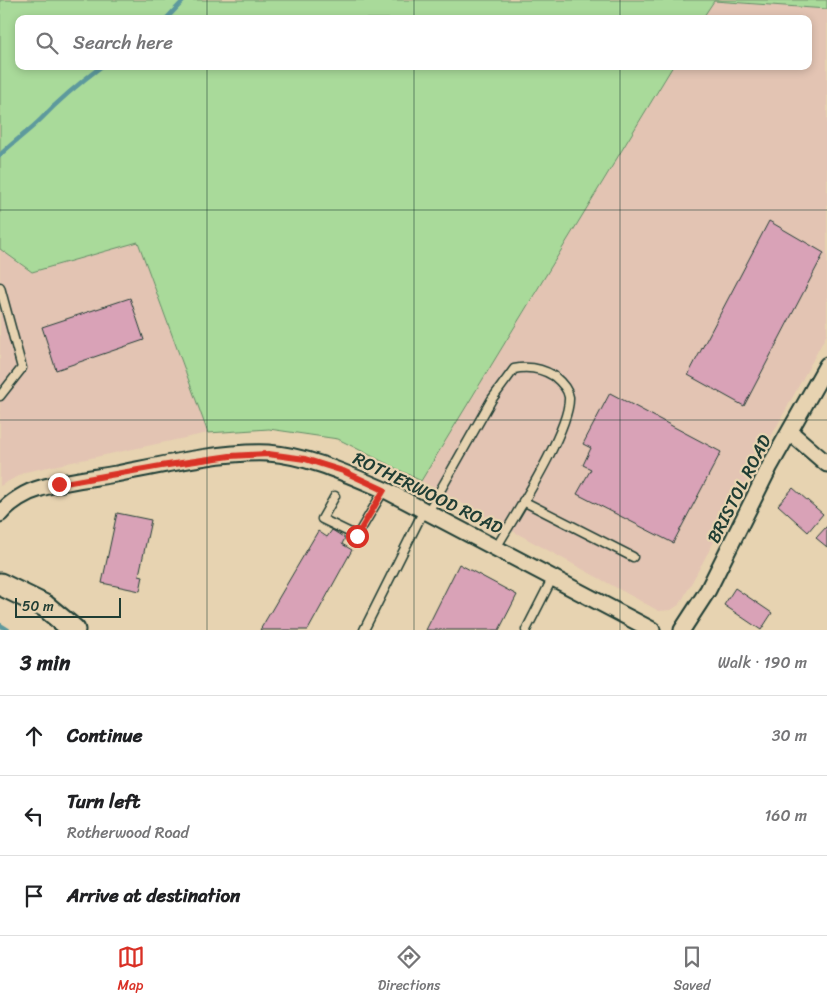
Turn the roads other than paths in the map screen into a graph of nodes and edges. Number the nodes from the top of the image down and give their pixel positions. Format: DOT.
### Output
graph roads {
  1 [pos="0,287"];
  2 [pos="827,365"];
  3 [pos="0,396"];
  4 [pos="790,432"];
  5 [pos="827,464"];
  6 [pos="384,490"];
  7 [pos="335,496"];
  8 [pos="523,501"];
  9 [pos="426,511"];
  10 [pos="0,514"];
  11 [pos="496,548"];
  12 [pos="633,557"];
  13 [pos="553,577"];
  14 [pos="0,584"];
  15 [pos="74,630"];
  16 [pos="364,630"];
  17 [pos="526,630"];
  18 [pos="652,630"];
  19 [pos="682,630"];
  1 -- 3 [label="lane"];
  2 -- 4 [label="street, BRISTOL ROAD"];
  4 -- 5 [label="street"];
  4 -- 19 [label="street, BRISTOL ROAD"];
  6 -- 7 [label="lane"];
  6 -- 9 [label="street, ROTHERWOOD ROAD"];
  6 -- 10 [label="street, ROTHERWOOD ROAD"];
  8 -- 9 [label="lane"];
  8 -- 11 [label="lane"];
  8 -- 12 [label="lane"];
  9 -- 11 [label="street, ROTHERWOOD ROAD"];
  9 -- 16 [label="lane"];
  11 -- 13 [label="street, ROTHERWOOD ROAD"];
  13 -- 17 [label="lane"];
  13 -- 18 [label="street, ROTHERWOOD ROAD"];
  14 -- 15 [label="main road"];
}
